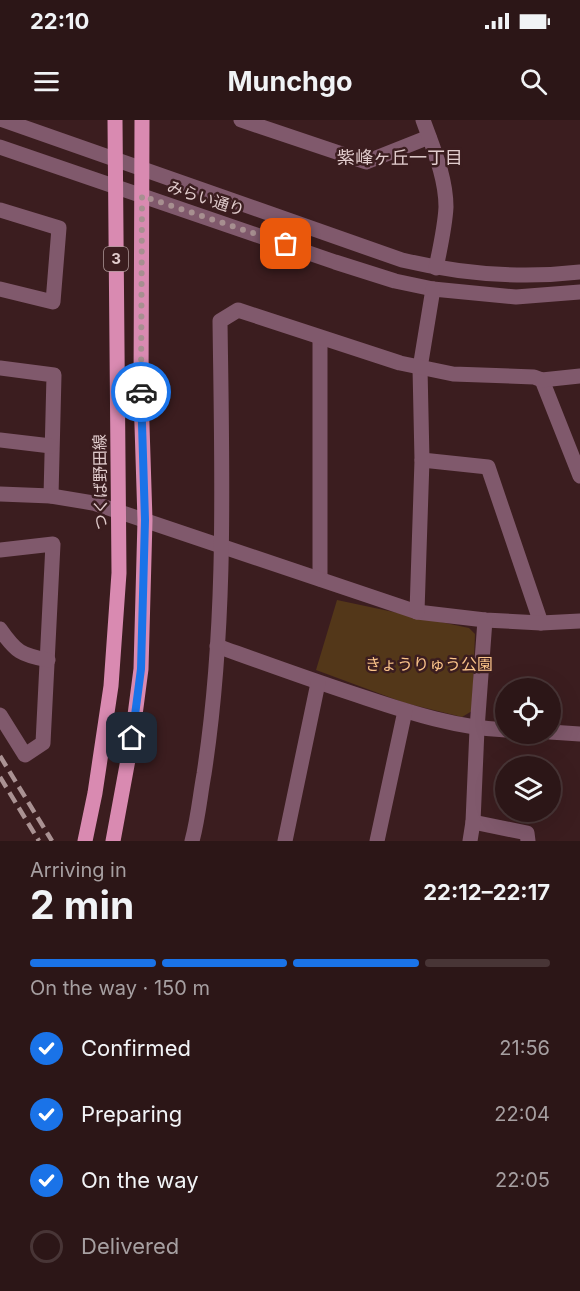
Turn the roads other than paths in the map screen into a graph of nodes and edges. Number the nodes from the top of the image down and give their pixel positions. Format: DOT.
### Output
graph roads {
  1 [pos="3,120"];
  2 [pos="115,120"];
  3 [pos="142,120"];
  4 [pos="241,120"];
  5 [pos="423,120"];
  6 [pos="429,137"];
  7 [pos="0,147"];
  8 [pos="115,159"];
  9 [pos="142,168"];
  10 [pos="115,187"];
  11 [pos="142,196"];
  12 [pos="0,210"];
  13 [pos="436,268"];
  14 [pos="580,272"];
  15 [pos="0,289"];
  16 [pos="433,289"];
  17 [pos="580,292"];
  18 [pos="320,338"];
  19 [pos="0,368"];
  20 [pos="420,368"];
  21 [pos="580,376"];
  22 [pos="542,380"];
  23 [pos="0,440"];
  24 [pos="51,446"];
  25 [pos="422,460"];
  26 [pos="580,476"];
  27 [pos="0,494"];
  28 [pos="51,496"];
  29 [pos="119,512"];
  30 [pos="145,520"];
  31 [pos="222,546"];
  32 [pos="0,550"];
  33 [pos="320,579"];
  34 [pos="417,612"];
  35 [pos="485,620"];
  36 [pos="580,621"];
  37 [pos="541,623"];
  38 [pos="0,629"];
  39 [pos="218,646"];
  40 [pos="48,660"];
  41 [pos="318,683"];
  42 [pos="405,711"];
  43 [pos="0,715"];
  44 [pos="477,729"];
  45 [pos="495,730"];
  46 [pos="561,733"];
  47 [pos="580,734"];
  48 [pos="473,822"];
  49 [pos="85,841"];
  50 [pos="113,841"];
  51 [pos="192,841"];
  52 [pos="285,841"];
  53 [pos="377,841"];
  54 [pos="471,841"];
  55 [pos="528,841"];
  1 -- 8 [label="street, みらい通り"];
  2 -- 8 [label="main road, つくば野田線 / 3"];
  3 -- 9 [label="main road, 3"];
  4 -- 6 [label="street"];
  5 -- 6 [label="street"];
  6 -- 13 [label="street"];
  7 -- 10 [label="street, みらい通り"];
  8 -- 9 [label="street, みらい通り"];
  8 -- 10 [label="main road, つくば野田線 / 3"];
  9 -- 11 [label="main road, 3"];
  9 -- 13 [label="street, みらい通り"];
  10 -- 11 [label="street, みらい通り"];
  10 -- 29 [label="main road, つくば野田線 / 3"];
  11 -- 16 [label="street, みらい通り"];
  11 -- 30 [label="main road, 3"];
  12 -- 15 [label="street"];
  13 -- 14 [label="street, みらい通り"];
  16 -- 17 [label="street, みらい通り"];
  16 -- 20 [label="street"];
  18 -- 20 [label="street"];
  18 -- 31 [label="street"];
  18 -- 33 [label="street"];
  19 -- 24 [label="street"];
  20 -- 22 [label="street"];
  20 -- 25 [label="street"];
  21 -- 22 [label="street"];
  22 -- 26 [label="street"];
  23 -- 24 [label="street"];
  24 -- 28 [label="street"];
  25 -- 34 [label="street"];
  25 -- 37 [label="street"];
  27 -- 28 [label="street"];
  28 -- 29 [label="street"];
  29 -- 30 [label="street"];
  29 -- 49 [label="main road, つくば野田線 / 3"];
  30 -- 31 [label="street"];
  30 -- 50 [label="main road, 3"];
  31 -- 33 [label="street"];
  31 -- 39 [label="street"];
  32 -- 40 [label="street"];
  33 -- 34 [label="street"];
  34 -- 35 [label="street"];
  35 -- 37 [label="street"];
  35 -- 44 [label="street"];
  36 -- 37 [label="street"];
  38 -- 40 [label="street"];
  39 -- 41 [label="street"];
  39 -- 51 [label="street"];
  40 -- 43 [label="street"];
  41 -- 42 [label="street"];
  41 -- 52 [label="street"];
  42 -- 44 [label="street"];
  42 -- 53 [label="street"];
  44 -- 45 [label="street"];
  44 -- 48 [label="street"];
  46 -- 47 [label="street"];
  48 -- 54 [label="street"];
  48 -- 55 [label="street"];
}
